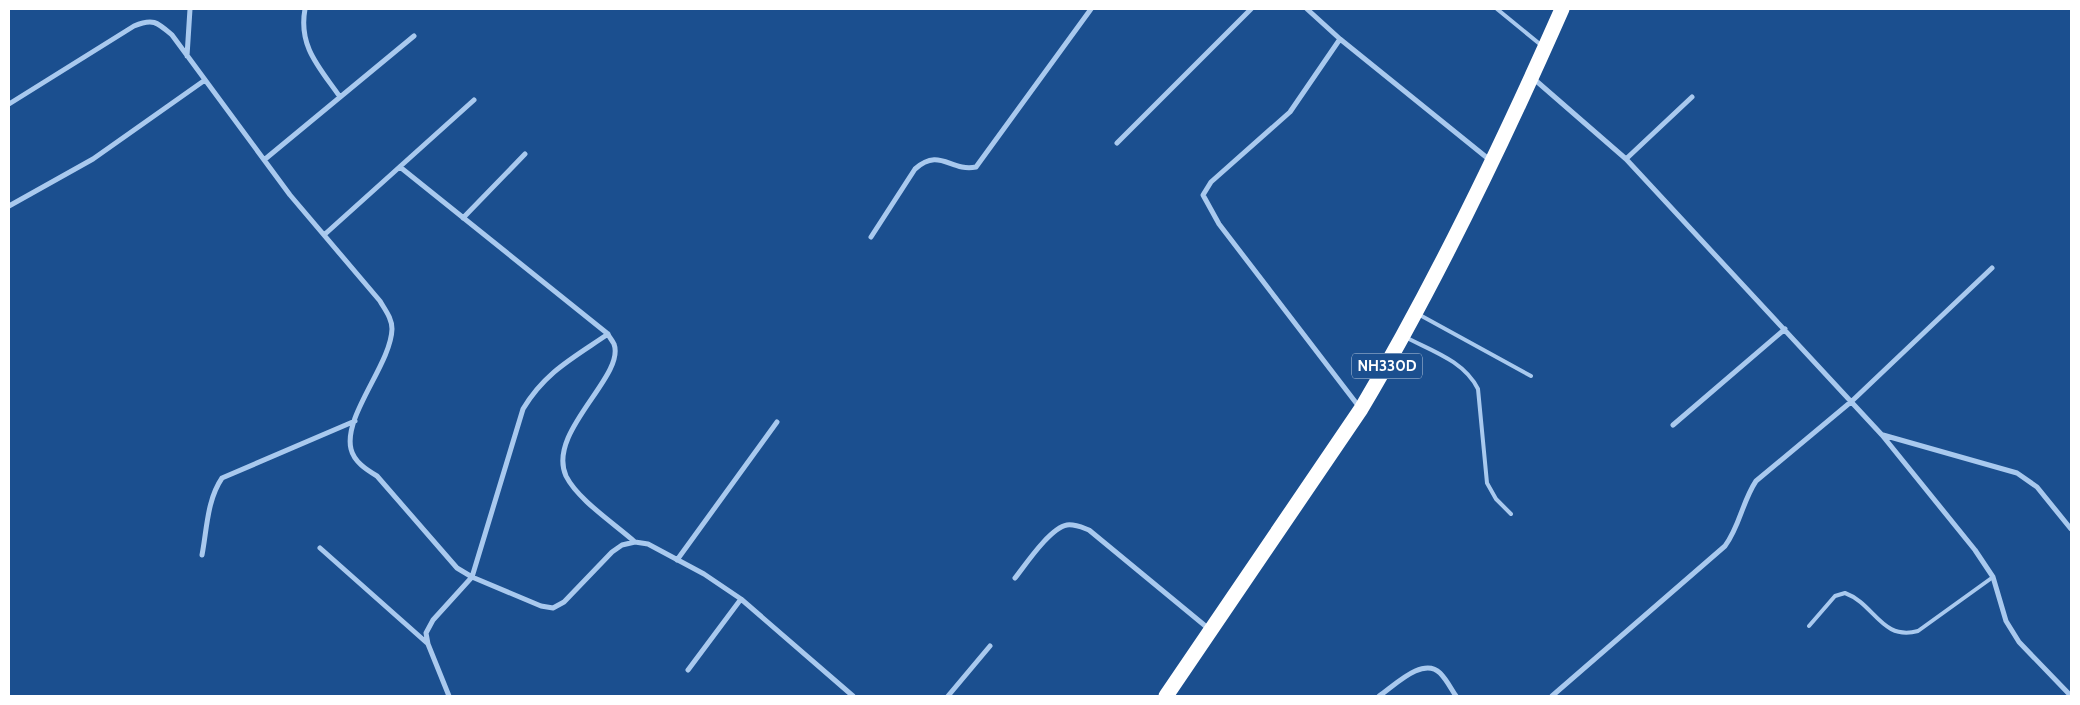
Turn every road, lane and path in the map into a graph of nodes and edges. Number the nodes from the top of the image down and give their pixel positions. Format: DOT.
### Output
graph roads {
  1 [pos="190,9"];
  2 [pos="305,9"];
  3 [pos="1090,9"];
  4 [pos="1250,9"];
  5 [pos="1307,9"];
  6 [pos="1497,9"];
  7 [pos="1562,9"];
  8 [pos="414,36"];
  9 [pos="1340,39"];
  10 [pos="1544,48"];
  11 [pos="187,56"];
  12 [pos="1531,77"];
  13 [pos="205,80"];
  14 [pos="340,97"];
  15 [pos="1692,97"];
  16 [pos="474,100"];
  17 [pos="9,104"];
  18 [pos="1117,143"];
  19 [pos="525,154"];
  20 [pos="1626,159"];
  21 [pos="264,160"];
  22 [pos="1492,162"];
  23 [pos="400,168"];
  24 [pos="9,206"];
  25 [pos="463,218"];
  26 [pos="324,235"];
  27 [pos="872,237"];
  28 [pos="1992,268"];
  29 [pos="1416,312"];
  30 [pos="1785,329"];
  31 [pos="608,334"];
  32 [pos="1403,336"];
  33 [pos="1531,376"];
  34 [pos="1852,402"];
  35 [pos="1362,409"];
  36 [pos="355,422"];
  37 [pos="776,422"];
  38 [pos="1673,425"];
  39 [pos="1882,435"];
  40 [pos="1511,514"];
  41 [pos="2071,529"];
  42 [pos="635,542"];
  43 [pos="320,548"];
  44 [pos="202,554"];
  45 [pos="677,560"];
  46 [pos="472,577"];
  47 [pos="1993,577"];
  48 [pos="1014,578"];
  49 [pos="741,599"];
  50 [pos="1809,626"];
  51 [pos="1211,631"];
  52 [pos="428,644"];
  53 [pos="990,646"];
  54 [pos="688,670"];
  55 [pos="450,696"];
  56 [pos="853,696"];
  57 [pos="948,696"];
  58 [pos="1166,696"];
  59 [pos="1380,696"];
  60 [pos="1456,696"];
  61 [pos="1552,696"];
  62 [pos="2071,696"];
  1 -- 11 [label="street"];
  2 -- 14 [label="street"];
  3 -- 27 [label="street"];
  4 -- 18 [label="street"];
  5 -- 9 [label="street"];
  6 -- 10 [label="lane"];
  7 -- 10 [label="highway, NH330D"];
  8 -- 14 [label="street"];
  9 -- 22 [label="street"];
  9 -- 35 [label="street"];
  10 -- 12 [label="highway, NH330D"];
  11 -- 13 [label="street"];
  11 -- 17 [label="street"];
  12 -- 20 [label="street"];
  12 -- 22 [label="highway, NH330D"];
  13 -- 21 [label="street"];
  13 -- 24 [label="street"];
  14 -- 21 [label="street"];
  15 -- 20 [label="street"];
  16 -- 23 [label="street"];
  19 -- 25 [label="street"];
  20 -- 30 [label="street"];
  21 -- 26 [label="street"];
  22 -- 29 [label="highway, NH330D"];
  23 -- 25 [label="street"];
  23 -- 26 [label="street"];
  25 -- 31 [label="street"];
  26 -- 36 [label="street"];
  28 -- 34 [label="street"];
  29 -- 32 [label="highway, NH330D"];
  29 -- 33 [label="lane"];
  30 -- 34 [label="street"];
  30 -- 38 [label="street"];
  31 -- 42 [label="street"];
  31 -- 46 [label="street"];
  32 -- 35 [label="highway, NH330D"];
  32 -- 40 [label="lane"];
  34 -- 39 [label="street"];
  34 -- 61 [label="street"];
  35 -- 51 [label="highway, NH330D"];
  36 -- 44 [label="street"];
  36 -- 46 [label="street"];
  37 -- 45 [label="street"];
  39 -- 41 [label="street"];
  39 -- 47 [label="street"];
  42 -- 45 [label="street"];
  42 -- 46 [label="street"];
  43 -- 52 [label="street"];
  45 -- 49 [label="street"];
  46 -- 52 [label="street"];
  47 -- 50 [label="lane"];
  47 -- 62 [label="street"];
  48 -- 51 [label="street"];
  49 -- 54 [label="street"];
  49 -- 56 [label="street"];
  51 -- 58 [label="highway, NH330D"];
  52 -- 55 [label="street"];
  53 -- 57 [label="street"];
  59 -- 60 [label="street"];
}
